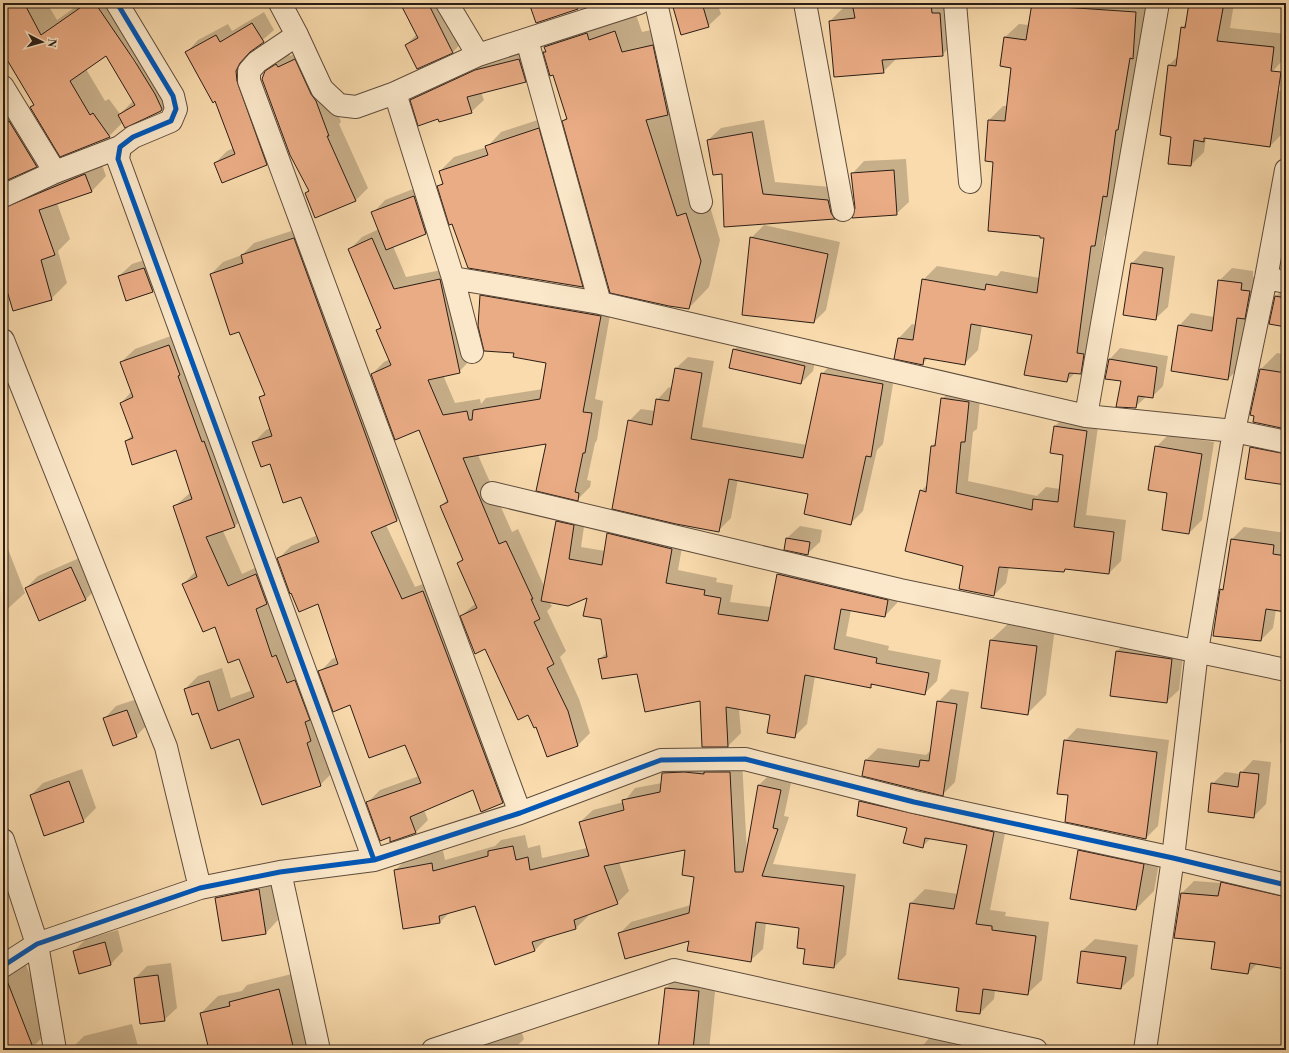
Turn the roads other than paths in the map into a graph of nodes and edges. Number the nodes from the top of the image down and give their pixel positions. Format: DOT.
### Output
graph roads {
  1 [pos="117,3"];
  2 [pos="280,3"];
  3 [pos="447,3"];
  4 [pos="639,3"];
  5 [pos="656,3"];
  6 [pos="805,3"];
  7 [pos="955,3"];
  8 [pos="1158,3"];
  9 [pos="591,10"];
  10 [pos="297,35"];
  11 [pos="526,40"];
  12 [pos="478,55"];
  13 [pos="3,87"];
  14 [pos="395,93"];
  15 [pos="120,147"];
  16 [pos="1286,170"];
  17 [pos="54,172"];
  18 [pos="970,182"];
  19 [pos="3,196"];
  20 [pos="701,202"];
  21 [pos="843,210"];
  22 [pos="453,278"];
  23 [pos="1276,280"];
  24 [pos="600,302"];
  25 [pos="3,340"];
  26 [pos="472,352"];
  27 [pos="1086,416"];
  28 [pos="1234,431"];
  29 [pos="1286,442"];
  30 [pos="492,493"];
  31 [pos="1197,651"];
  32 [pos="1286,670"];
  33 [pos="520,813"];
  34 [pos="3,840"];
  35 [pos="1173,858"];
  36 [pos="374,860"];
  37 [pos="280,872"];
  38 [pos="1286,885"];
  39 [pos="200,888"];
  40 [pos="37,944"];
  41 [pos="3,966"];
  42 [pos="55,1050"];
  43 [pos="319,1050"];
  44 [pos="433,1050"];
  45 [pos="1036,1050"];
  46 [pos="1145,1050"];
  1 -- 15 [label="street"];
  2 -- 10 [label="street"];
  3 -- 12 [label="street"];
  4 -- 9 [label="street"];
  5 -- 20 [label="street"];
  6 -- 21 [label="street"];
  7 -- 18 [label="street"];
  8 -- 27 [label="street"];
  9 -- 11 [label="street"];
  10 -- 14 [label="street"];
  10 -- 33 [label="street"];
  11 -- 12 [label="street"];
  11 -- 24 [label="street"];
  12 -- 14 [label="street"];
  13 -- 17 [label="street"];
  14 -- 22 [label="street"];
  15 -- 17 [label="street"];
  15 -- 36 [label="street"];
  16 -- 23 [label="street"];
  17 -- 19 [label="street"];
  22 -- 24 [label="street"];
  22 -- 26 [label="street"];
  23 -- 28 [label="street"];
  24 -- 27 [label="street"];
  25 -- 39 [label="street"];
  27 -- 28 [label="street"];
  28 -- 29 [label="street"];
  28 -- 31 [label="street"];
  30 -- 31 [label="street"];
  31 -- 32 [label="street"];
  31 -- 35 [label="street"];
  33 -- 35 [label="street"];
  33 -- 36 [label="street"];
  34 -- 40 [label="street"];
  35 -- 38 [label="street"];
  35 -- 46 [label="street"];
  36 -- 37 [label="street"];
  37 -- 39 [label="street"];
  37 -- 43 [label="street"];
  39 -- 40 [label="street"];
  40 -- 41 [label="street"];
  40 -- 42 [label="street"];
  44 -- 45 [label="street"];
}
